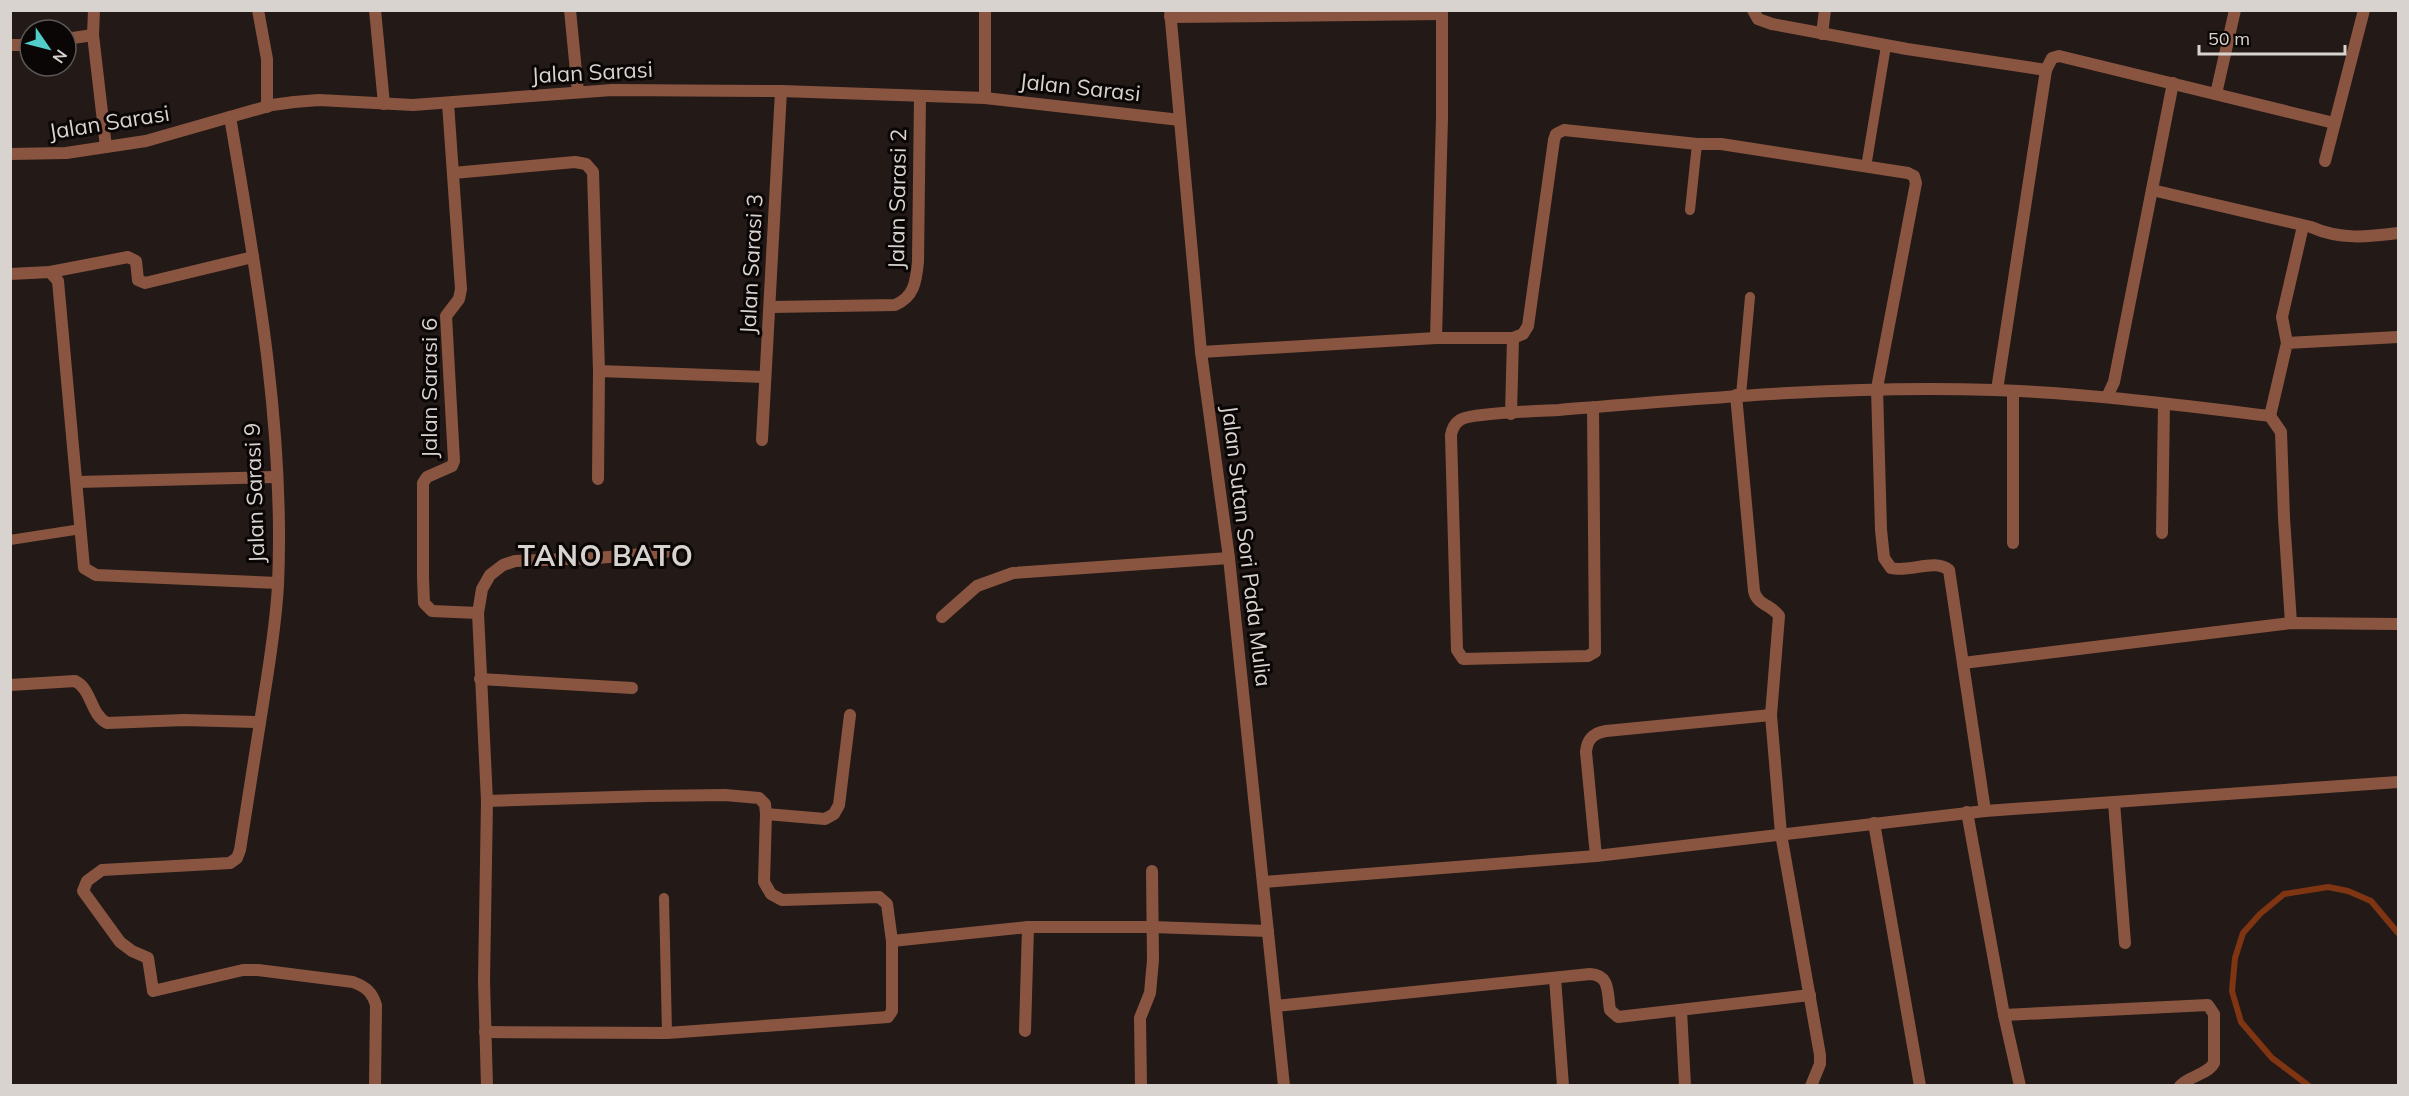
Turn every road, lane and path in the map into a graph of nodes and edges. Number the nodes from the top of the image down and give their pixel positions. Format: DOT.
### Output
graph roads {
  1 [pos="94,10"];
  2 [pos="258,10"];
  3 [pos="375,10"];
  4 [pos="570,10"];
  5 [pos="985,10"];
  6 [pos="1753,10"];
  7 [pos="1825,10"];
  8 [pos="2235,10"];
  9 [pos="2364,10"];
  10 [pos="1442,12"];
  11 [pos="1170,14"];
  12 [pos="93,34"];
  13 [pos="1822,34"];
  14 [pos="78,37"];
  15 [pos="1886,46"];
  16 [pos="2046,70"];
  17 [pos="2173,83"];
  18 [pos="781,91"];
  19 [pos="578,92"];
  20 [pos="2216,94"];
  21 [pos="920,96"];
  22 [pos="985,98"];
  23 [pos="448,103"];
  24 [pos="384,105"];
  25 [pos="267,107"];
  26 [pos="230,117"];
  27 [pos="1180,120"];
  28 [pos="2334,123"];
  29 [pos="1698,144"];
  30 [pos="106,147"];
  31 [pos="10,154"];
  32 [pos="2325,161"];
  33 [pos="1866,166"];
  34 [pos="453,172"];
  35 [pos="2152,190"];
  36 [pos="1690,210"];
  37 [pos="2303,226"];
  38 [pos="2398,233"];
  39 [pos="253,257"];
  40 [pos="50,272"];
  41 [pos="10,274"];
  42 [pos="1750,297"];
  43 [pos="770,308"];
  44 [pos="2398,337"];
  45 [pos="1436,338"];
  46 [pos="1513,338"];
  47 [pos="2286,343"];
  48 [pos="1201,352"];
  49 [pos="599,371"];
  50 [pos="765,376"];
  51 [pos="1877,388"];
  52 [pos="1997,390"];
  53 [pos="2013,392"];
  54 [pos="1739,395"];
  55 [pos="2107,397"];
  56 [pos="2164,404"];
  57 [pos="1593,407"];
  58 [pos="1511,414"];
  59 [pos="2270,416"];
  60 [pos="762,440"];
  61 [pos="276,477"];
  62 [pos="598,478"];
  63 [pos="77,482"];
  64 [pos="81,529"];
  65 [pos="2162,533"];
  66 [pos="10,540"];
  67 [pos="2013,543"];
  68 [pos="666,552"];
  69 [pos="1229,558"];
  70 [pos="278,583"];
  71 [pos="478,613"];
  72 [pos="942,617"];
  73 [pos="2291,623"];
  74 [pos="2398,624"];
  75 [pos="1963,663"];
  76 [pos="480,679"];
  77 [pos="10,685"];
  78 [pos="632,688"];
  79 [pos="850,715"];
  80 [pos="1771,715"];
  81 [pos="260,722"];
  82 [pos="2398,782"];
  83 [pos="487,801"];
  84 [pos="2114,802"];
  85 [pos="1985,810"];
  86 [pos="1967,813"];
  87 [pos="766,814"];
  88 [pos="1874,824"];
  89 [pos="1781,834"];
  90 [pos="1596,856"];
  91 [pos="1152,871"];
  92 [pos="1264,882"];
  93 [pos="664,898"];
  94 [pos="1028,927"];
  95 [pos="1152,927"];
  96 [pos="1268,931"];
  97 [pos="892,941"];
  98 [pos="2125,943"];
  99 [pos="1555,978"];
  100 [pos="1810,995"];
  101 [pos="1276,1006"];
  102 [pos="1681,1010"];
  103 [pos="2004,1015"];
  104 [pos="1025,1031"];
  105 [pos="485,1032"];
  106 [pos="667,1033"];
  107 [pos="375,1086"];
  108 [pos="487,1086"];
  109 [pos="1140,1086"];
  110 [pos="1284,1086"];
  111 [pos="1563,1086"];
  112 [pos="1686,1086"];
  113 [pos="1811,1086"];
  114 [pos="1920,1086"];
  115 [pos="2020,1086"];
  116 [pos="2180,1086"];
  1 -- 12 [label="street"];
  2 -- 25 [label="street"];
  3 -- 24 [label="street"];
  4 -- 19 [label="street"];
  5 -- 22 [label="street"];
  6 -- 13 [label="street"];
  7 -- 13 [label="street"];
  8 -- 20 [label="street"];
  9 -- 28 [label="street"];
  10 -- 11 [label="street"];
  10 -- 45 [label="street"];
  11 -- 27 [label="street, Jalan Sutan Sori Pada Mulia"];
  12 -- 14 [label="street"];
  12 -- 30 [label="street"];
  13 -- 15 [label="street"];
  15 -- 16 [label="street"];
  15 -- 33 [label="lane"];
  16 -- 17 [label="street"];
  16 -- 52 [label="street"];
  17 -- 20 [label="street"];
  17 -- 35 [label="street"];
  18 -- 19 [label="street, Jalan Sarasi"];
  18 -- 21 [label="street, Jalan Sarasi"];
  18 -- 43 [label="street, Jalan Sarasi 3"];
  19 -- 23 [label="street, Jalan Sarasi"];
  20 -- 28 [label="street"];
  21 -- 22 [label="street, Jalan Sarasi"];
  21 -- 43 [label="street, Jalan Sarasi 2"];
  22 -- 27 [label="street, Jalan Sarasi"];
  23 -- 24 [label="street, Jalan Sarasi"];
  23 -- 34 [label="street, Jalan Sarasi 6"];
  24 -- 25 [label="street, Jalan Sarasi"];
  25 -- 26 [label="street, Jalan Sarasi"];
  26 -- 30 [label="street, Jalan Sarasi"];
  26 -- 39 [label="street, Jalan Sarasi 9"];
  27 -- 48 [label="street, Jalan Sutan Sori Pada Mulia"];
  28 -- 32 [label="street"];
  29 -- 33 [label="street"];
  29 -- 36 [label="lane"];
  29 -- 46 [label="street"];
  30 -- 31 [label="street, Jalan Sarasi"];
  33 -- 51 [label="street"];
  34 -- 49 [label="street"];
  34 -- 71 [label="street, Jalan Sarasi 6"];
  35 -- 37 [label="street"];
  35 -- 55 [label="street"];
  37 -- 38 [label="street"];
  37 -- 47 [label="street"];
  39 -- 40 [label="street"];
  39 -- 61 [label="street, Jalan Sarasi 9"];
  40 -- 41 [label="street"];
  40 -- 63 [label="street"];
  42 -- 54 [label="lane"];
  43 -- 50 [label="street, Jalan Sarasi 3"];
  44 -- 47 [label="street"];
  45 -- 46 [label="street"];
  45 -- 48 [label="street"];
  46 -- 58 [label="street"];
  47 -- 59 [label="street"];
  48 -- 69 [label="street, Jalan Sutan Sori Pada Mulia"];
  49 -- 50 [label="street"];
  49 -- 62 [label="street"];
  50 -- 60 [label="street, Jalan Sarasi 3"];
  51 -- 52 [label="street"];
  51 -- 54 [label="street"];
  51 -- 75 [label="street"];
  52 -- 53 [label="street"];
  53 -- 55 [label="street"];
  53 -- 67 [label="street"];
  54 -- 57 [label="street"];
  54 -- 80 [label="street"];
  55 -- 56 [label="street"];
  56 -- 59 [label="street"];
  56 -- 65 [label="street"];
  57 -- 58 [label="street"];
  57 -- 58 [label="street"];
  59 -- 73 [label="street"];
  61 -- 63 [label="street"];
  61 -- 70 [label="street, Jalan Sarasi 9"];
  63 -- 64 [label="street"];
  64 -- 66 [label="lane"];
  64 -- 70 [label="street"];
  68 -- 71 [label="street"];
  69 -- 72 [label="street"];
  69 -- 92 [label="street, Jalan Sutan Sori Pada Mulia"];
  70 -- 81 [label="street, Jalan Sarasi 9"];
  71 -- 76 [label="street"];
  73 -- 74 [label="street"];
  73 -- 75 [label="street"];
  75 -- 85 [label="street"];
  76 -- 78 [label="street"];
  76 -- 83 [label="street"];
  77 -- 81 [label="street"];
  79 -- 87 [label="street"];
  80 -- 89 [label="street"];
  80 -- 90 [label="street"];
  81 -- 107 [label="street, Jalan Sarasi 9"];
  82 -- 84 [label="street"];
  83 -- 87 [label="street"];
  83 -- 105 [label="street"];
  84 -- 85 [label="street"];
  84 -- 98 [label="street"];
  85 -- 86 [label="street"];
  86 -- 88 [label="street"];
  86 -- 103 [label="street"];
  87 -- 97 [label="street"];
  88 -- 89 [label="street"];
  88 -- 114 [label="street"];
  89 -- 90 [label="street"];
  89 -- 100 [label="street"];
  90 -- 92 [label="street"];
  91 -- 95 [label="street"];
  92 -- 96 [label="street, Jalan Sutan Sori Pada Mulia"];
  93 -- 106 [label="lane"];
  94 -- 95 [label="street"];
  94 -- 97 [label="street"];
  94 -- 104 [label="street"];
  95 -- 96 [label="street"];
  95 -- 109 [label="street"];
  96 -- 101 [label="street, Jalan Sutan Sori Pada Mulia"];
  97 -- 106 [label="street"];
  99 -- 101 [label="street"];
  99 -- 102 [label="street"];
  99 -- 111 [label="street"];
  100 -- 102 [label="street"];
  100 -- 113 [label="street"];
  101 -- 110 [label="street, Jalan Sutan Sori Pada Mulia"];
  102 -- 112 [label="street"];
  103 -- 115 [label="street"];
  103 -- 116 [label="street"];
  105 -- 106 [label="street"];
  105 -- 108 [label="street"];
}
